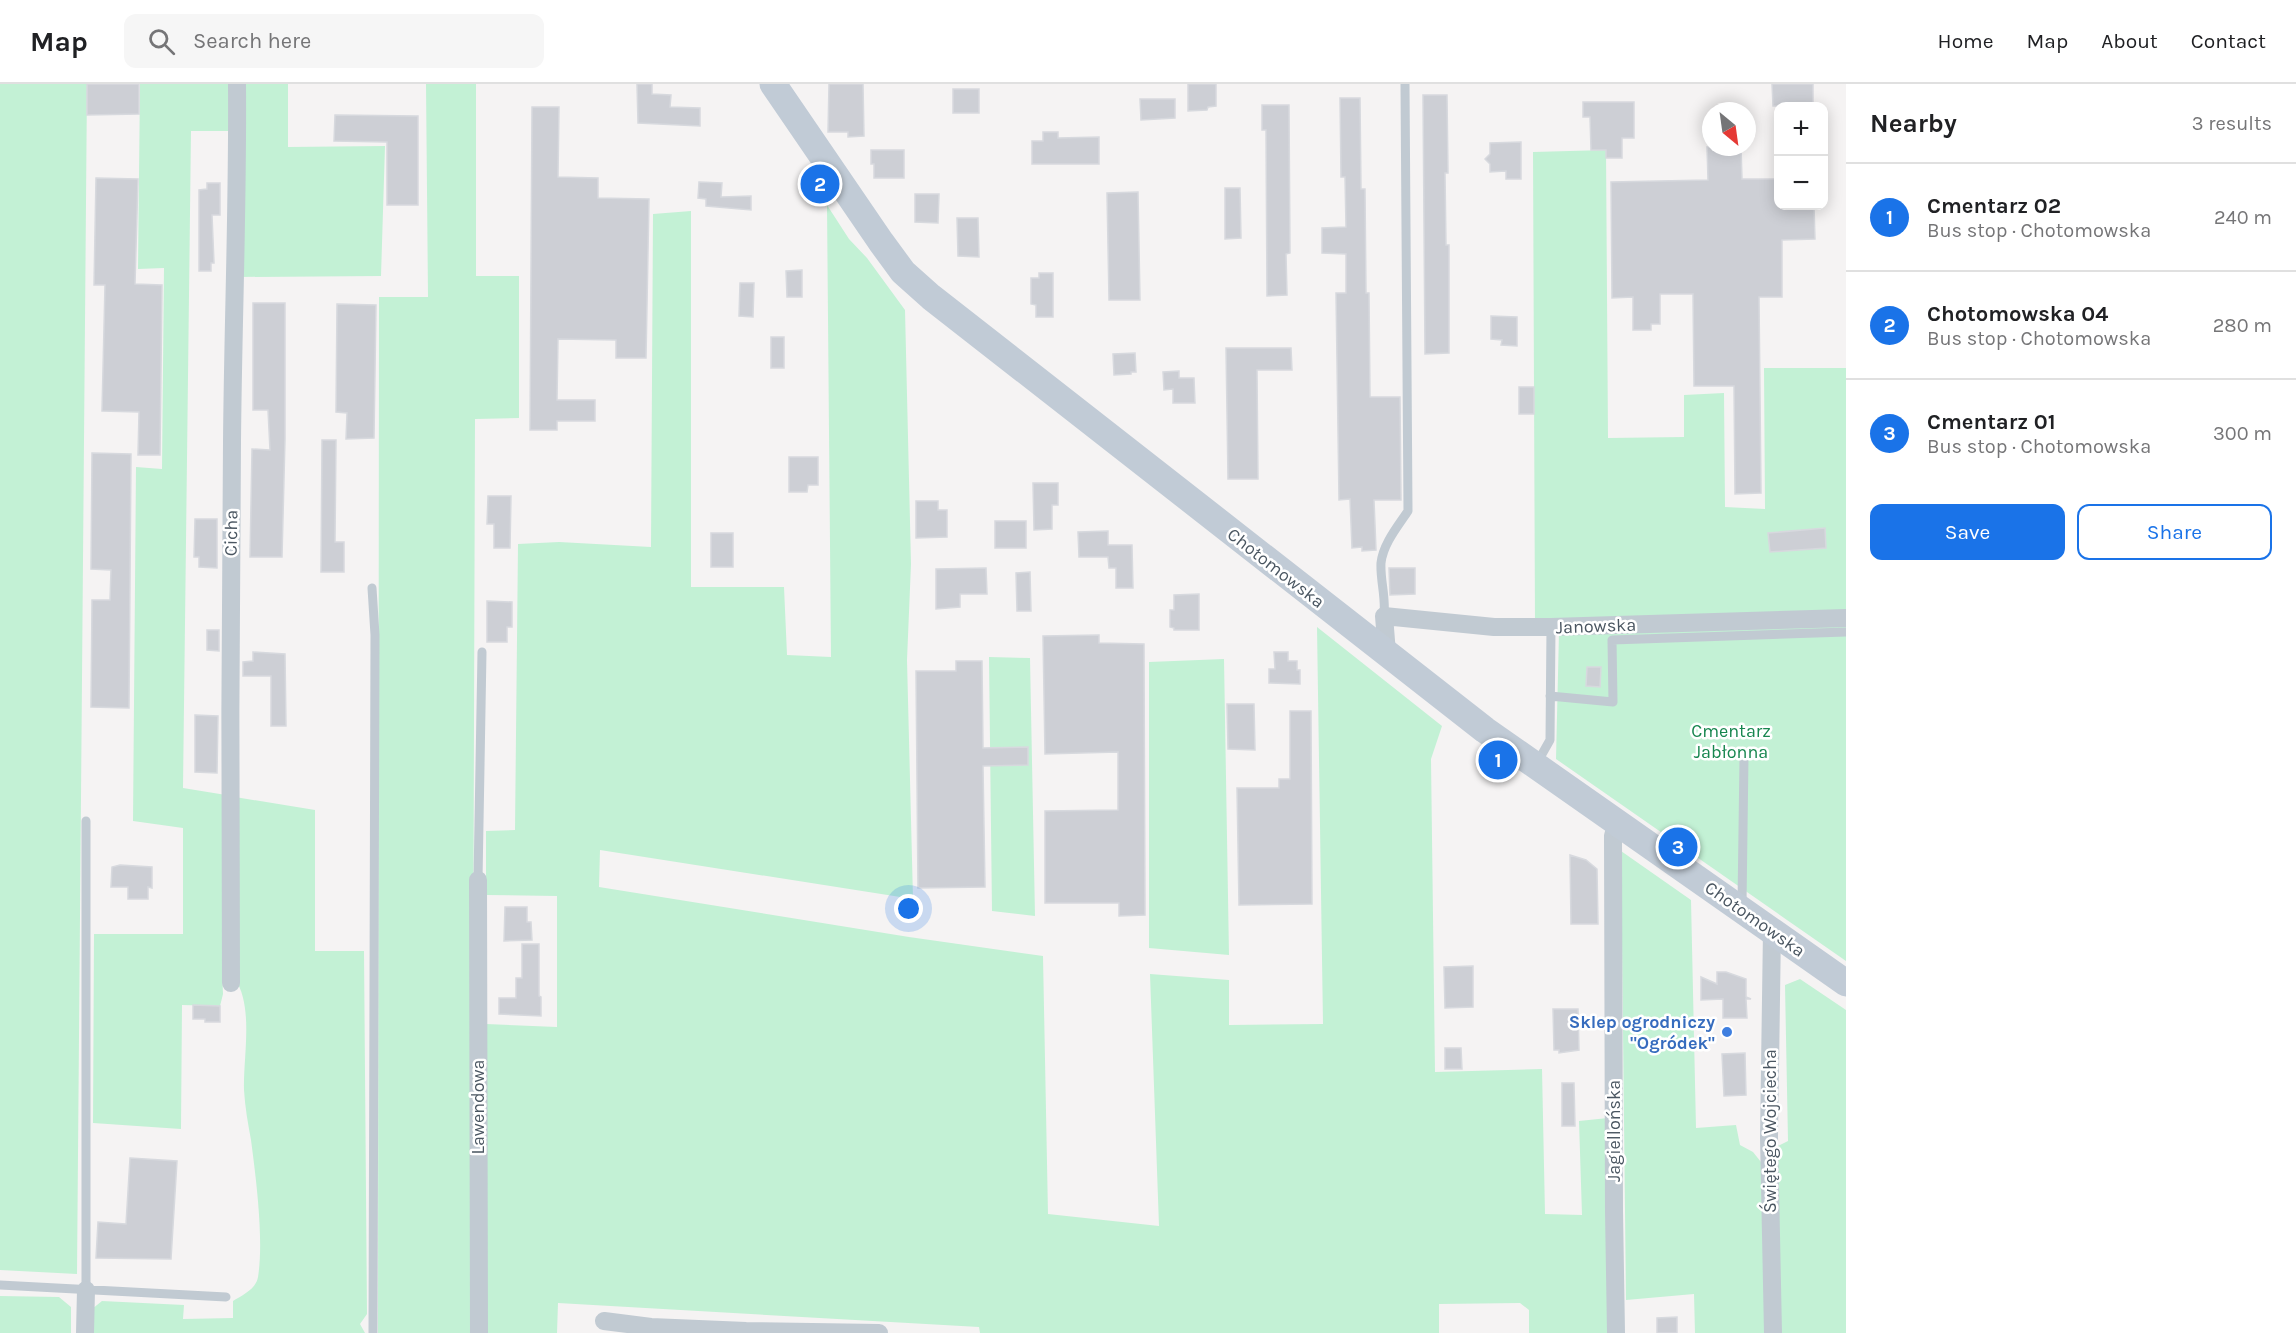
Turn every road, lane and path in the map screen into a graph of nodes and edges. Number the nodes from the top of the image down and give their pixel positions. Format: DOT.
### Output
graph roads {
  1 [pos="237,84"];
  2 [pos="773,84"];
  3 [pos="1404,84"];
  4 [pos="372,588"];
  5 [pos="1384,616"];
  6 [pos="1846,618"];
  7 [pos="1551,627"];
  8 [pos="1846,632"];
  9 [pos="482,652"];
  10 [pos="1387,653"];
  11 [pos="1550,696"];
  12 [pos="1744,757"];
  13 [pos="1536,765"];
  14 [pos="86,821"];
  15 [pos="1617,822"];
  16 [pos="478,880"];
  17 [pos="1742,909"];
  18 [pos="1772,930"];
  19 [pos="231,983"];
  20 [pos="1846,983"];
  21 [pos="0,1285"];
  22 [pos="86,1290"];
  23 [pos="226,1297"];
  24 [pos="604,1321"];
  25 [pos="85,1333"];
  26 [pos="373,1333"];
  27 [pos="479,1333"];
  28 [pos="879,1333"];
  29 [pos="1616,1333"];
  30 [pos="1773,1333"];
  1 -- 19 [label="street, Cicha"];
  2 -- 10 [label="street, Chotomowska"];
  3 -- 5 [label="lane"];
  4 -- 26 [label="lane"];
  5 -- 7 [label="street, Janowska"];
  5 -- 10 [label="street"];
  6 -- 7 [label="street, Janowska"];
  7 -- 11 [label="lane"];
  8 -- 11 [label="lane"];
  9 -- 16 [label="lane"];
  10 -- 13 [label="street, Chotomowska"];
  11 -- 13 [label="lane"];
  12 -- 17 [label="lane"];
  13 -- 15 [label="street, Chotomowska"];
  14 -- 22 [label="lane"];
  15 -- 17 [label="street, Chotomowska"];
  15 -- 29 [label="street, Jagiellońska"];
  16 -- 27 [label="street, Lawendowa"];
  17 -- 18 [label="street, Chotomowska"];
  18 -- 20 [label="street, Chotomowska"];
  18 -- 30 [label="street, Świętego Wojciecha"];
  21 -- 22 [label="lane"];
  22 -- 23 [label="lane"];
  22 -- 25 [label="street"];
  24 -- 28 [label="street"];
}
